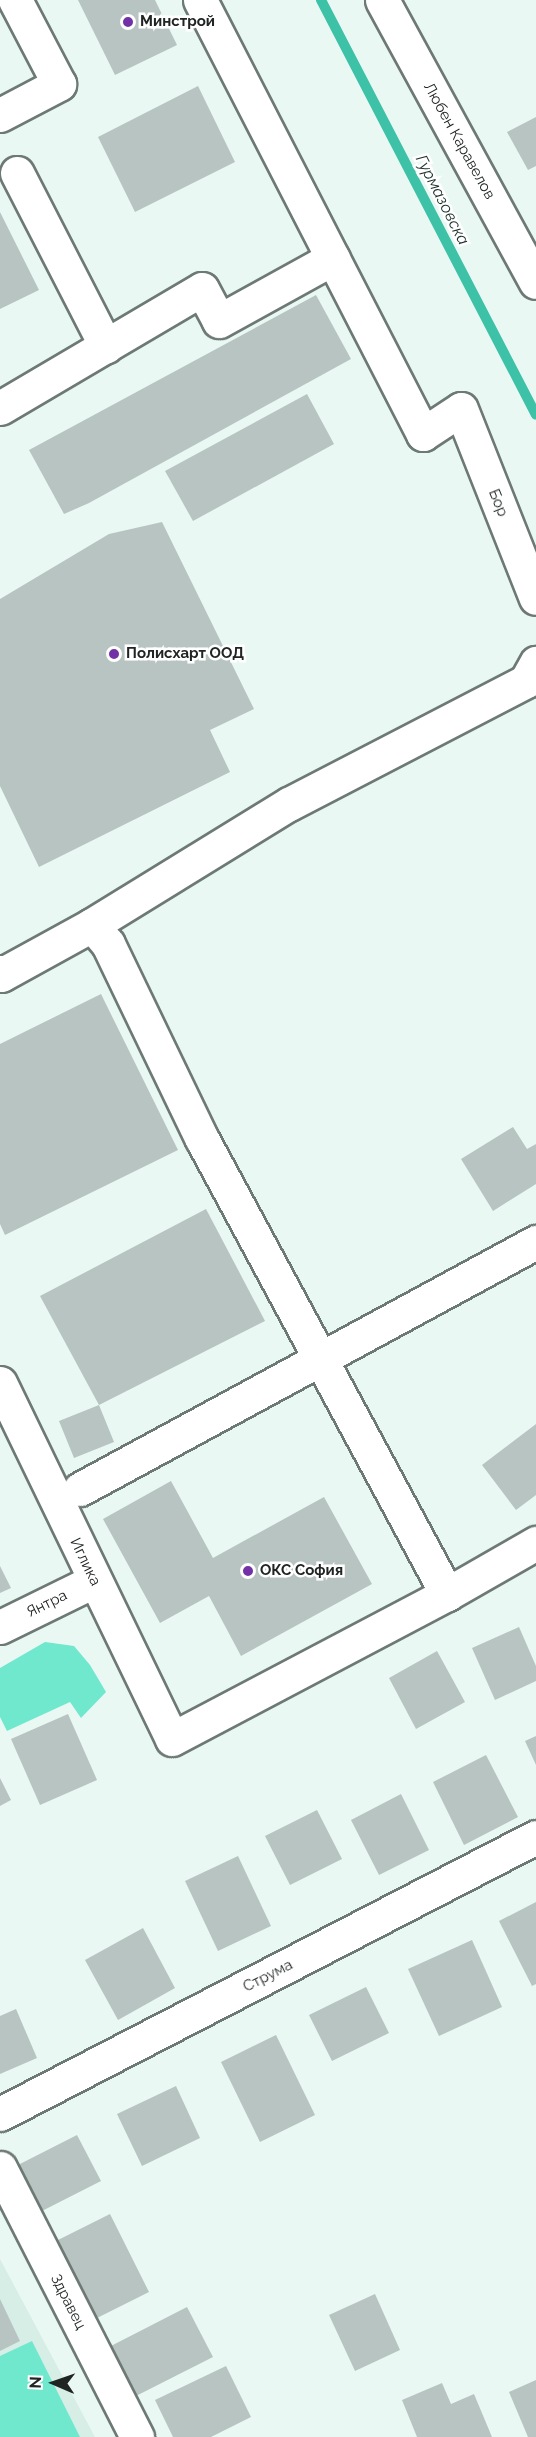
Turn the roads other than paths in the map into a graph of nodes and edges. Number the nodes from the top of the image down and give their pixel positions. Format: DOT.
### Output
graph roads {
  1 [pos="15,0"];
  2 [pos="200,0"];
  3 [pos="382,0"];
  4 [pos="0,115"];
  5 [pos="17,173"];
  6 [pos="333,258"];
  7 [pos="536,282"];
  8 [pos="106,346"];
  9 [pos="0,408"];
  10 [pos="536,598"];
  11 [pos="536,663"];
  12 [pos="92,925"];
  13 [pos="0,972"];
  14 [pos="536,1242"];
  15 [pos="319,1361"];
  16 [pos="0,1383"];
  17 [pos="81,1489"];
  18 [pos="536,1543"];
  19 [pos="94,1581"];
  20 [pos="447,1594"];
  21 [pos="0,1627"];
  22 [pos="536,1837"];
  23 [pos="0,2114"];
  24 [pos="0,2168"];
  25 [pos="137,2437"];
  1 -- 4 [label="street"];
  2 -- 6 [label="street"];
  3 -- 7 [label="street, Любен Каравелов"];
  5 -- 8 [label="street"];
  6 -- 8 [label="street"];
  6 -- 10 [label="street, Бор"];
  8 -- 9 [label="street"];
  11 -- 12 [label="street"];
  12 -- 13 [label="street"];
  12 -- 15 [label="street"];
  14 -- 15 [label="street"];
  15 -- 17 [label="street"];
  15 -- 20 [label="street"];
  16 -- 19 [label="street, Иглика"];
  18 -- 20 [label="street"];
  19 -- 20 [label="street, Иглика"];
  19 -- 21 [label="street, Янтра"];
  22 -- 23 [label="street, Струма"];
  24 -- 25 [label="street, Здравец"];
}
